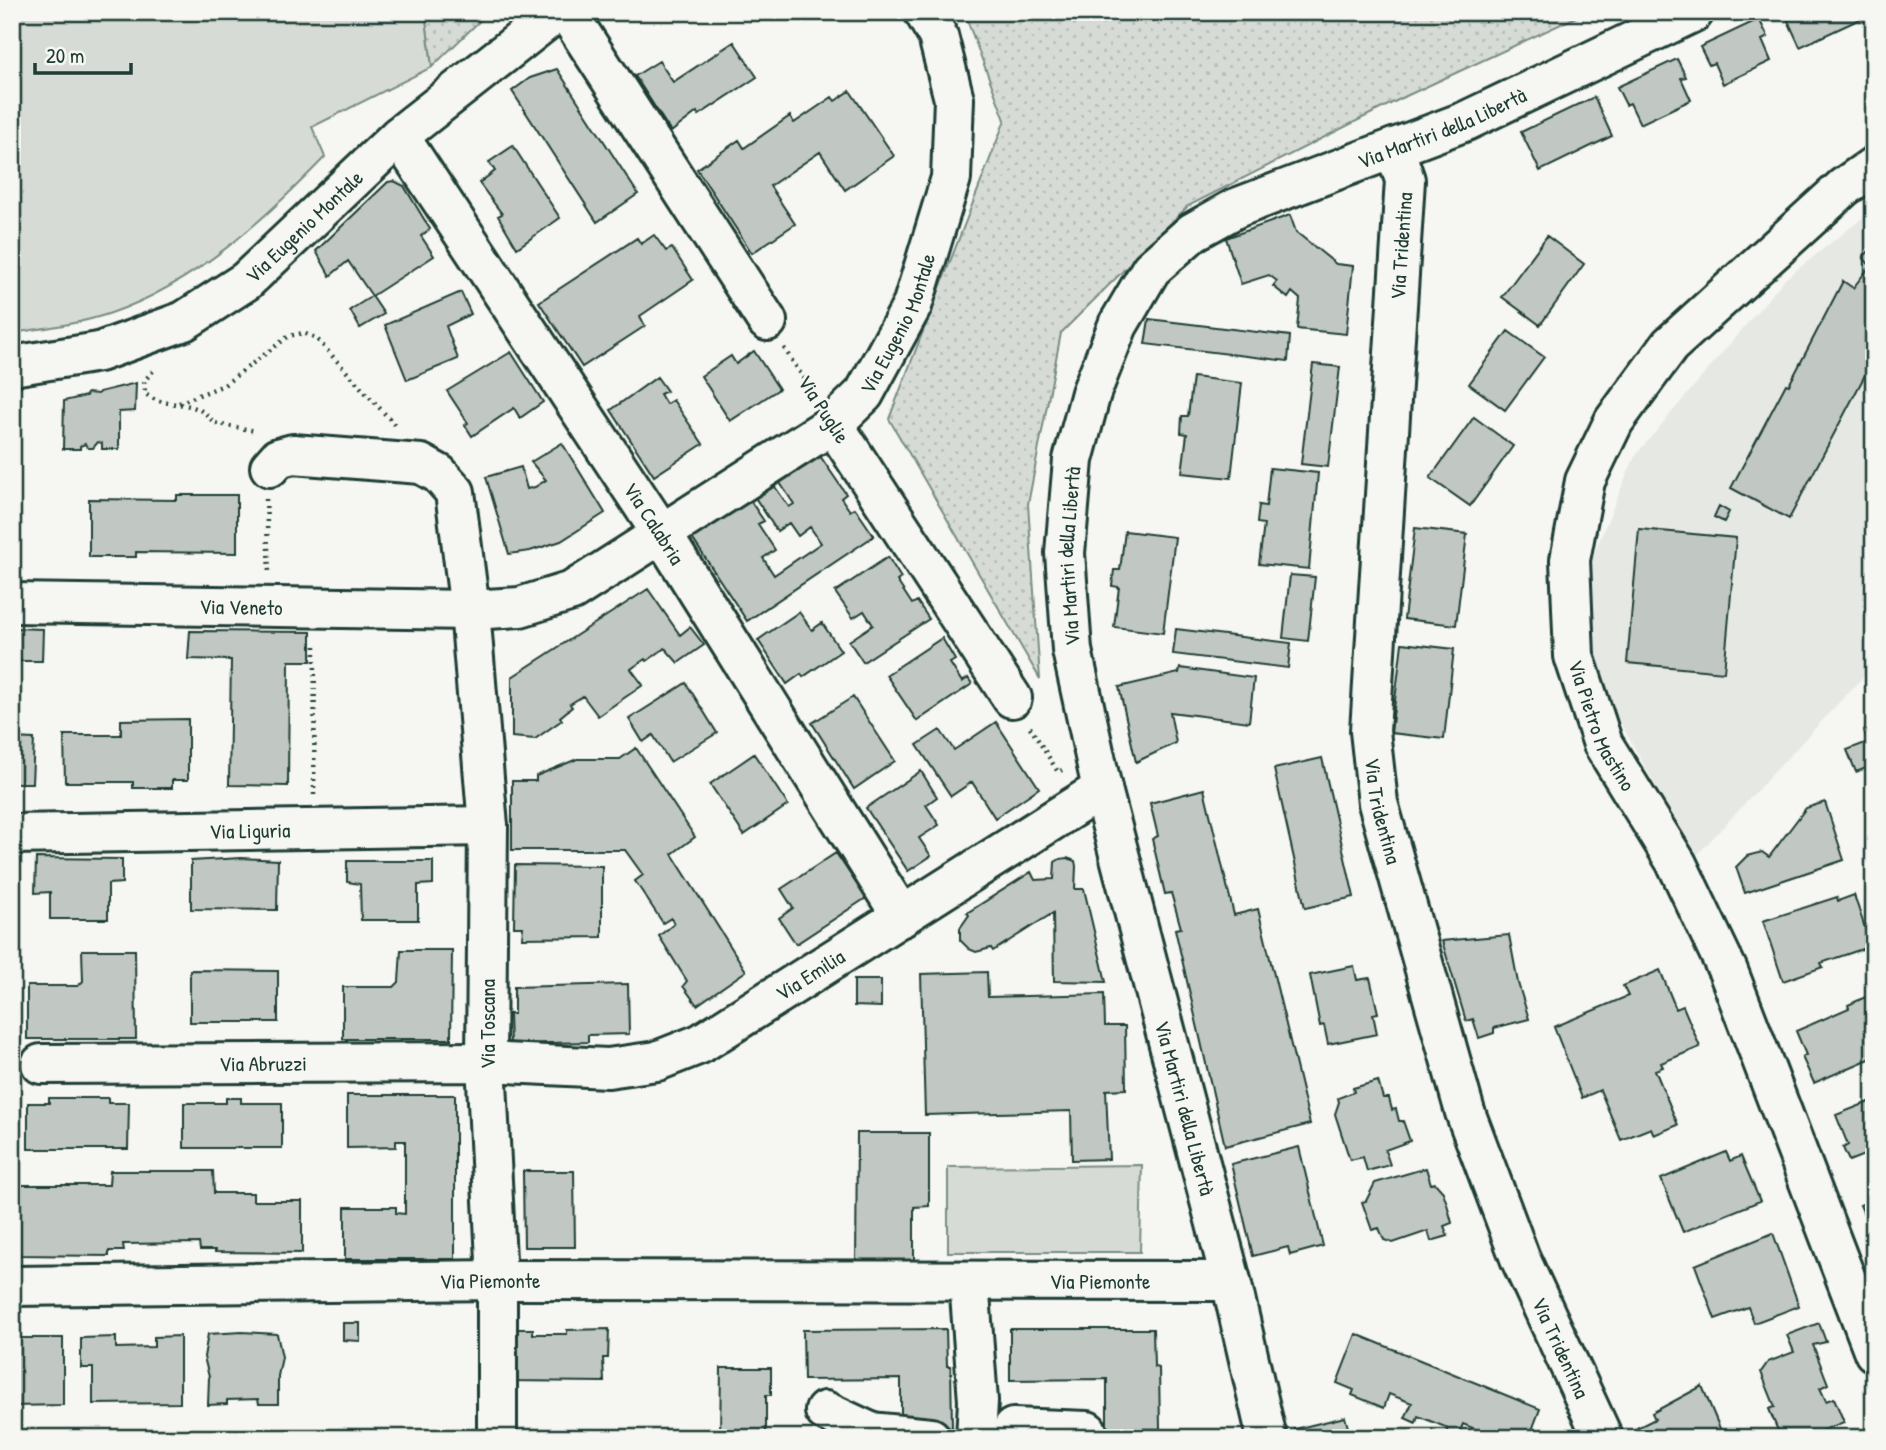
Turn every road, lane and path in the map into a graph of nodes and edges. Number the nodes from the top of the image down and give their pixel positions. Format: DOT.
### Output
graph roads {
  1 [pos="557,12"];
  2 [pos="567,12"];
  3 [pos="924,12"];
  4 [pos="1693,12"];
  5 [pos="399,136"];
  6 [pos="1394,148"];
  7 [pos="1874,166"];
  8 [pos="767,321"];
  9 [pos="12,366"];
  10 [pos="162,367"];
  11 [pos="178,403"];
  12 [pos="833,424"];
  13 [pos="281,461"];
  14 [pos="421,464"];
  15 [pos="265,506"];
  16 [pos="662,534"];
  17 [pos="12,603"];
  18 [pos="271,607"];
  19 [pos="470,610"];
  20 [pos="315,665"];
  21 [pos="1012,698"];
  22 [pos="1098,773"];
  23 [pos="488,826"];
  24 [pos="314,828"];
  25 [pos="12,834"];
  26 [pos="902,917"];
  27 [pos="486,1062"];
  28 [pos="41,1064"];
  29 [pos="497,1280"];
  30 [pos="969,1281"];
  31 [pos="1231,1281"];
  32 [pos="12,1286"];
  33 [pos="1874,1352"];
  34 [pos="825,1411"];
  35 [pos="1087,1431"];
  36 [pos="497,1438"];
  37 [pos="931,1438"];
  38 [pos="976,1438"];
  39 [pos="1013,1438"];
  40 [pos="1267,1438"];
  41 [pos="1603,1438"];
  1 -- 5 [label="street, Via Eugenio Montale"];
  2 -- 8 [label="street"];
  3 -- 12 [label="street, Via Eugenio Montale"];
  4 -- 6 [label="street, Via Martiri della Libertà"];
  5 -- 9 [label="street, Via Eugenio Montale"];
  5 -- 16 [label="street, Via Calabria"];
  6 -- 22 [label="street, Via Martiri della Libertà"];
  6 -- 41 [label="street, Via Tridentina"];
  7 -- 33 [label="street, Via Pietro Mastino"];
  8 -- 12 [label="path, Via Puglie"];
  10 -- 11 [label="path"];
  11 -- 13 [label="path"];
  11 -- 14 [label="path"];
  12 -- 16 [label="street, Via Eugenio Montale"];
  12 -- 21 [label="street, Via Puglie"];
  13 -- 14 [label="street"];
  14 -- 19 [label="street, Via Toscana"];
  15 -- 18 [label="path"];
  16 -- 19 [label="street, Via Eugenio Montale"];
  16 -- 26 [label="street, Via Calabria"];
  17 -- 18 [label="street, Via Veneto"];
  18 -- 19 [label="street, Via Veneto"];
  19 -- 23 [label="street, Via Toscana"];
  20 -- 24 [label="path"];
  21 -- 22 [label="path"];
  22 -- 26 [label="street, Via Emilia"];
  22 -- 31 [label="street, Via Martiri della Libertà"];
  23 -- 24 [label="street, Via Liguria"];
  23 -- 27 [label="street, Via Toscana"];
  24 -- 25 [label="street, Via Liguria"];
  26 -- 27 [label="street, Via Emilia"];
  27 -- 28 [label="street, Via Abruzzi"];
  27 -- 29 [label="street, Via Toscana"];
  29 -- 30 [label="street, Via Piemonte"];
  29 -- 32 [label="street, Via Piemonte"];
  29 -- 36 [label="street, Via Toscana"];
  30 -- 31 [label="street, Via Piemonte"];
  30 -- 38 [label="street"];
  31 -- 40 [label="street, Via Martiri della Libertà"];
  34 -- 37 [label="street"];
  35 -- 39 [label="street"];
}
